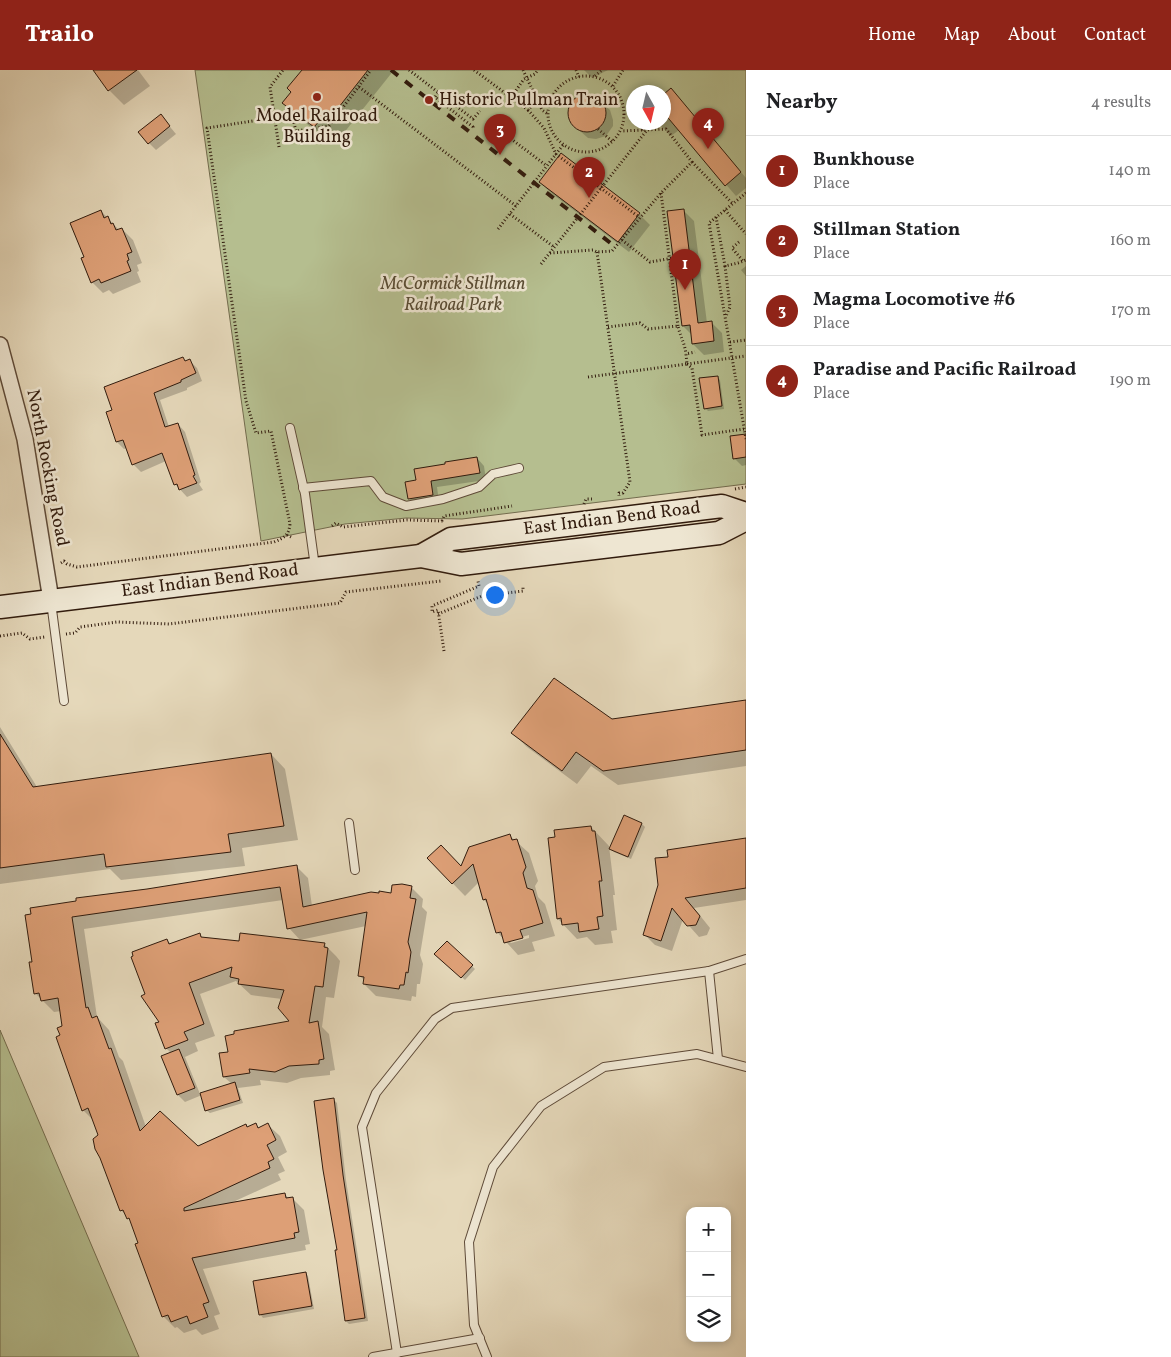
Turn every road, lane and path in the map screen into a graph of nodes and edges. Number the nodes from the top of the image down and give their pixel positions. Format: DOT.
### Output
graph roads {
  1 [pos="283,70"];
  2 [pos="372,70"];
  3 [pos="409,70"];
  4 [pos="474,70"];
  5 [pos="523,70"];
  6 [pos="538,70"];
  7 [pos="576,70"];
  8 [pos="602,70"];
  9 [pos="623,70"];
  10 [pos="579,77"];
  11 [pos="594,77"];
  12 [pos="527,78"];
  13 [pos="359,86"];
  14 [pos="613,86"];
  15 [pos="438,94"];
  16 [pos="510,98"];
  17 [pos="537,100"];
  18 [pos="528,110"];
  19 [pos="480,111"];
  20 [pos="548,115"];
  21 [pos="274,118"];
  22 [pos="494,126"];
  23 [pos="472,129"];
  24 [pos="598,129"];
  25 [pos="641,130"];
  26 [pos="647,130"];
  27 [pos="667,130"];
  28 [pos="621,131"];
  29 [pos="613,142"];
  30 [pos="563,145"];
  31 [pos="279,146"];
  32 [pos="556,154"];
  33 [pos="692,162"];
  34 [pos="546,166"];
  35 [pos="602,188"];
  36 [pos="746,192"];
  37 [pos="661,193"];
  38 [pos="732,203"];
  39 [pos="516,206"];
  40 [pos="724,210"];
  41 [pos="510,214"];
  42 [pos="640,217"];
  43 [pos="716,217"];
  44 [pos="498,229"];
  45 [pos="746,234"];
  46 [pos="622,240"];
  47 [pos="739,242"];
  48 [pos="554,248"];
  49 [pos="596,252"];
  50 [pos="550,253"];
  51 [pos="672,259"];
  52 [pos="745,261"];
  53 [pos="541,264"];
  54 [pos="725,266"];
  55 [pos="726,317"];
  56 [pos="678,326"];
  57 [pos="608,327"];
  58 [pos="746,340"];
  59 [pos="730,342"];
  60 [pos="0,345"];
  61 [pos="695,352"];
  62 [pos="686,354"];
  63 [pos="746,356"];
  64 [pos="733,357"];
  65 [pos="688,364"];
  66 [pos="614,374"];
  67 [pos="588,377"];
  68 [pos="290,428"];
  69 [pos="744,429"];
  70 [pos="746,439"];
  71 [pos="519,468"];
  72 [pos="303,488"];
  73 [pos="619,496"];
  74 [pos="512,506"];
  75 [pos="746,514"];
  76 [pos="746,519"];
  77 [pos="442,521"];
  78 [pos="287,535"];
  79 [pos="293,538"];
  80 [pos="421,556"];
  81 [pos="59,564"];
  82 [pos="315,569"];
  83 [pos="477,577"];
  84 [pos="449,580"];
  85 [pos="523,586"];
  86 [pos="51,600"];
  87 [pos="0,607"];
  88 [pos="438,614"];
  89 [pos="0,636"];
  90 [pos="57,636"];
  91 [pos="444,651"];
  92 [pos="64,701"];
  93 [pos="349,823"];
  94 [pos="355,870"];
  95 [pos="746,959"];
  96 [pos="708,971"];
  97 [pos="718,1059"];
  98 [pos="746,1067"];
  99 [pos="480,1338"];
  100 [pos="398,1353"];
  101 [pos="373,1357"];
  102 [pos="487,1357"];
  1 -- 21 [label="path"];
  2 -- 13 [label="path"];
  3 -- 15 [label="path"];
  4 -- 16 [label="path"];
  5 -- 12 [label="path"];
  6 -- 12 [label="path"];
  7 -- 10 [label="path"];
  8 -- 11 [label="path"];
  9 -- 14 [label="path"];
  10 -- 11 [label="path"];
  10 -- 20 [label="path"];
  11 -- 14 [label="path"];
  12 -- 16 [label="path"];
  12 -- 17 [label="path"];
  13 -- 21 [label="path"];
  13 -- 39 [label="path"];
  14 -- 28 [label="path"];
  15 -- 19 [label="path"];
  15 -- 23 [label="path"];
  16 -- 18 [label="path"];
  17 -- 18 [label="path"];
  17 -- 20 [label="path"];
  18 -- 32 [label="path"];
  20 -- 30 [label="path"];
  21 -- 31 [label="path"];
  21 -- 78 [label="path"];
  22 -- 34 [label="path"];
  24 -- 29 [label="path"];
  25 -- 28 [label="path"];
  26 -- 35 [label="path"];
  27 -- 33 [label="path"];
  28 -- 29 [label="path"];
  29 -- 30 [label="path"];
  30 -- 32 [label="path"];
  32 -- 34 [label="path"];
  32 -- 35 [label="path"];
  33 -- 37 [label="path"];
  33 -- 38 [label="path"];
  34 -- 39 [label="path"];
  35 -- 42 [label="path"];
  35 -- 48 [label="path"];
  36 -- 38 [label="path"];
  37 -- 42 [label="path"];
  37 -- 51 [label="path"];
  38 -- 40 [label="path"];
  39 -- 41 [label="path"];
  40 -- 43 [label="path"];
  40 -- 45 [label="path"];
  41 -- 44 [label="path"];
  41 -- 48 [label="path"];
  42 -- 46 [label="path"];
  43 -- 54 [label="path"];
  43 -- 55 [label="path"];
  46 -- 49 [label="path"];
  46 -- 51 [label="path"];
  47 -- 52 [label="path"];
  48 -- 50 [label="path"];
  49 -- 50 [label="path"];
  49 -- 57 [label="path"];
  50 -- 53 [label="path"];
  51 -- 56 [label="path"];
  52 -- 54 [label="path"];
  54 -- 55 [label="path"];
  55 -- 59 [label="path"];
  56 -- 57 [label="path"];
  56 -- 62 [label="path"];
  57 -- 66 [label="path"];
  58 -- 59 [label="path"];
  59 -- 64 [label="path"];
  60 -- 86 [label="street, North Rocking Road"];
  61 -- 62 [label="path"];
  62 -- 65 [label="path"];
  63 -- 64 [label="path"];
  64 -- 65 [label="path"];
  64 -- 69 [label="path"];
  65 -- 66 [label="path"];
  65 -- 69 [label="path"];
  66 -- 67 [label="path"];
  66 -- 73 [label="path"];
  68 -- 72 [label="lane"];
  69 -- 70 [label="path"];
  71 -- 72 [label="lane"];
  72 -- 82 [label="lane"];
  74 -- 77 [label="path"];
  75 -- 80 [label="main road, East Indian Bend Road"];
  76 -- 80 [label="main road, East Indian Bend Road"];
  78 -- 79 [label="path"];
  78 -- 81 [label="path"];
  80 -- 82 [label="main road, East Indian Bend Road"];
  82 -- 86 [label="main road, East Indian Bend Road"];
  83 -- 88 [label="path"];
  84 -- 90 [label="path"];
  85 -- 88 [label="path"];
  86 -- 87 [label="main road, East Indian Bend Road"];
  86 -- 90 [label="lane"];
  88 -- 91 [label="path"];
  89 -- 90 [label="path"];
  90 -- 92 [label="lane"];
  93 -- 94 [label="lane"];
  95 -- 96 [label="lane"];
  96 -- 97 [label="lane"];
  96 -- 100 [label="lane"];
  97 -- 98 [label="lane"];
  97 -- 99 [label="lane"];
  99 -- 100 [label="lane"];
  99 -- 102 [label="lane"];
  100 -- 101 [label="lane"];
}
